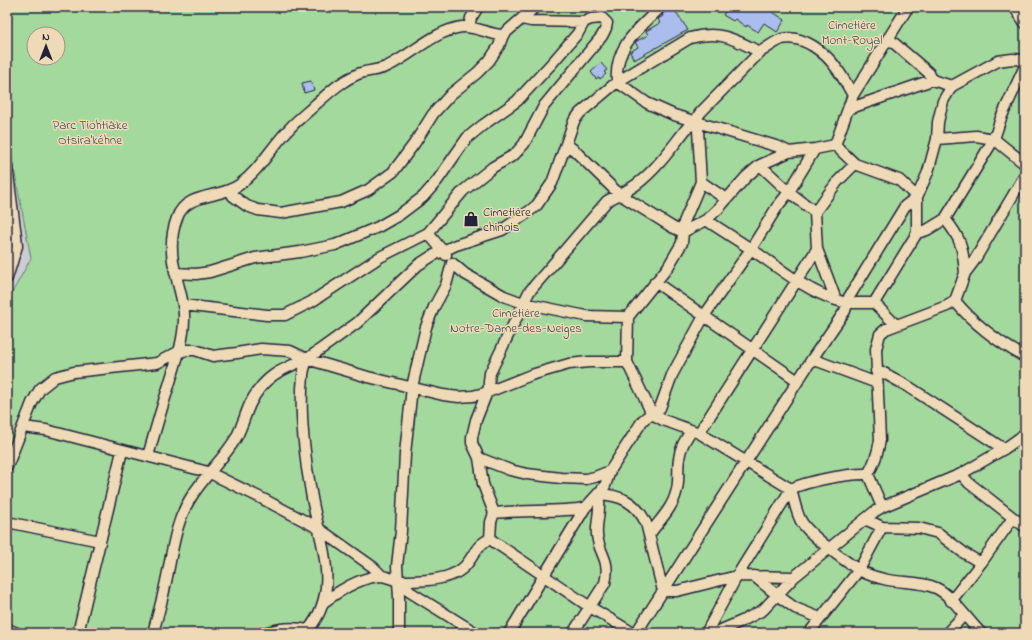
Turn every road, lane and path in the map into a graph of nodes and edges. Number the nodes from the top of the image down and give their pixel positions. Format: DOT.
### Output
graph roads {
  1 [pos="478,7"];
  2 [pos="535,7"];
  3 [pos="661,7"];
  4 [pos="908,7"];
  5 [pos="1014,7"];
  6 [pos="522,19"];
  7 [pos="584,22"];
  8 [pos="1025,23"];
  9 [pos="469,27"];
  10 [pos="503,35"];
  11 [pos="888,38"];
  12 [pos="760,52"];
  13 [pos="1025,60"];
  14 [pos="1025,66"];
  15 [pos="932,80"];
  16 [pos="617,82"];
  17 [pos="952,86"];
  18 [pos="853,95"];
  19 [pos="848,109"];
  20 [pos="695,122"];
  21 [pos="937,139"];
  22 [pos="994,139"];
  23 [pos="566,144"];
  24 [pos="835,145"];
  25 [pos="815,149"];
  26 [pos="789,152"];
  27 [pos="854,164"];
  28 [pos="1025,164"];
  29 [pos="760,165"];
  30 [pos="7,168"];
  31 [pos="1025,175"];
  32 [pos="701,182"];
  33 [pos="230,190"];
  34 [pos="790,192"];
  35 [pos="619,194"];
  36 [pos="917,197"];
  37 [pos="726,199"];
  38 [pos="815,212"];
  39 [pos="945,219"];
  40 [pos="706,220"];
  41 [pos="683,232"];
  42 [pos="428,233"];
  43 [pos="917,233"];
  44 [pos="751,249"];
  45 [pos="817,249"];
  46 [pos="442,251"];
  47 [pos="452,263"];
  48 [pos="965,272"];
  49 [pos="175,273"];
  50 [pos="7,278"];
  51 [pos="797,280"];
  52 [pos="655,282"];
  53 [pos="836,300"];
  54 [pos="955,301"];
  55 [pos="523,303"];
  56 [pos="847,303"];
  57 [pos="874,303"];
  58 [pos="183,305"];
  59 [pos="704,316"];
  60 [pos="628,317"];
  61 [pos="896,325"];
  62 [pos="753,348"];
  63 [pos="178,352"];
  64 [pos="1025,357"];
  65 [pos="308,359"];
  66 [pos="812,359"];
  67 [pos="627,362"];
  68 [pos="876,371"];
  69 [pos="798,381"];
  70 [pos="877,383"];
  71 [pos="412,387"];
  72 [pos="488,392"];
  73 [pos="652,414"];
  74 [pos="22,427"];
  75 [pos="695,432"];
  76 [pos="1025,434"];
  77 [pos="1004,449"];
  78 [pos="122,450"];
  79 [pos="148,456"];
  80 [pos="479,458"];
  81 [pos="747,462"];
  82 [pos="7,467"];
  83 [pos="610,471"];
  84 [pos="208,472"];
  85 [pos="868,474"];
  86 [pos="960,474"];
  87 [pos="586,479"];
  88 [pos="791,489"];
  89 [pos="598,494"];
  90 [pos="882,507"];
  91 [pos="585,508"];
  92 [pos="494,513"];
  93 [pos="1013,518"];
  94 [pos="865,519"];
  95 [pos="7,522"];
  96 [pos="882,527"];
  97 [pos="1025,527"];
  98 [pos="318,528"];
  99 [pos="649,535"];
  100 [pos="490,539"];
  101 [pos="100,541"];
  102 [pos="829,548"];
  103 [pos="981,564"];
  104 [pos="859,570"];
  105 [pos="382,576"];
  106 [pos="544,576"];
  107 [pos="737,576"];
  108 [pos="754,576"];
  109 [pos="794,576"];
  110 [pos="398,581"];
  111 [pos="663,591"];
  112 [pos="777,595"];
  113 [pos="951,601"];
  114 [pos="324,602"];
  115 [pos="590,607"];
  116 [pos="964,615"];
  117 [pos="820,618"];
  118 [pos="7,629"];
  119 [pos="309,632"];
  120 [pos="17,633"];
  121 [pos="78,633"];
  122 [pos="153,633"];
  123 [pos="263,633"];
  124 [pos="399,633"];
  125 [pos="476,633"];
  126 [pos="508,633"];
  127 [pos="573,633"];
  128 [pos="633,633"];
  129 [pos="636,633"];
  130 [pos="706,633"];
  131 [pos="714,633"];
  132 [pos="809,633"];
  133 [pos="947,633"];
  134 [pos="981,633"];
  1 -- 9 [label="lane"];
  2 -- 6 [label="lane"];
  3 -- 16 [label="lane"];
  4 -- 11 [label="lane"];
  5 -- 8 [label="lane"];
  6 -- 7 [label="lane"];
  6 -- 10 [label="lane"];
  7 -- 42 [label="lane"];
  7 -- 49 [label="lane"];
  9 -- 10 [label="lane"];
  9 -- 33 [label="lane"];
  10 -- 33 [label="lane"];
  11 -- 15 [label="lane"];
  11 -- 18 [label="lane"];
  12 -- 16 [label="lane"];
  12 -- 18 [label="lane"];
  12 -- 20 [label="lane"];
  13 -- 17 [label="lane"];
  14 -- 22 [label="lane"];
  15 -- 17 [label="lane"];
  15 -- 19 [label="lane"];
  16 -- 20 [label="lane"];
  16 -- 23 [label="lane"];
  17 -- 21 [label="lane"];
  18 -- 19 [label="lane"];
  19 -- 24 [label="lane"];
  20 -- 26 [label="lane"];
  20 -- 32 [label="lane"];
  20 -- 35 [label="lane"];
  21 -- 22 [label="lane"];
  21 -- 36 [label="lane"];
  22 -- 28 [label="lane"];
  22 -- 39 [label="lane"];
  23 -- 35 [label="lane"];
  23 -- 46 [label="lane"];
  24 -- 25 [label="lane"];
  24 -- 27 [label="lane"];
  25 -- 26 [label="lane"];
  25 -- 34 [label="lane"];
  26 -- 29 [label="lane"];
  27 -- 36 [label="lane"];
  27 -- 38 [label="lane"];
  29 -- 34 [label="lane"];
  29 -- 37 [label="lane"];
  30 -- 50 [label="lane"];
  31 -- 48 [label="lane"];
  32 -- 37 [label="lane"];
  32 -- 41 [label="lane"];
  33 -- 49 [label="lane"];
  34 -- 38 [label="lane"];
  34 -- 44 [label="lane"];
  35 -- 41 [label="lane"];
  35 -- 55 [label="lane"];
  36 -- 43 [label="lane"];
  36 -- 56 [label="lane"];
  37 -- 40 [label="lane"];
  38 -- 45 [label="lane"];
  39 -- 43 [label="lane"];
  39 -- 48 [label="lane"];
  40 -- 41 [label="lane"];
  40 -- 44 [label="lane"];
  41 -- 52 [label="lane"];
  42 -- 46 [label="lane"];
  42 -- 58 [label="lane"];
  43 -- 57 [label="lane"];
  44 -- 51 [label="lane"];
  44 -- 59 [label="lane"];
  45 -- 51 [label="lane"];
  45 -- 53 [label="lane"];
  46 -- 47 [label="lane"];
  46 -- 65 [label="lane"];
  47 -- 55 [label="lane"];
  47 -- 71 [label="lane"];
  48 -- 54 [label="lane"];
  49 -- 58 [label="lane"];
  51 -- 53 [label="lane"];
  51 -- 62 [label="lane"];
  52 -- 59 [label="lane"];
  52 -- 60 [label="lane"];
  53 -- 56 [label="lane"];
  54 -- 61 [label="lane"];
  54 -- 64 [label="lane"];
  55 -- 60 [label="lane"];
  55 -- 72 [label="lane"];
  56 -- 57 [label="lane"];
  56 -- 66 [label="lane"];
  57 -- 61 [label="lane"];
  58 -- 63 [label="lane"];
  59 -- 62 [label="lane"];
  59 -- 73 [label="lane"];
  60 -- 67 [label="lane"];
  61 -- 68 [label="lane"];
  62 -- 69 [label="lane"];
  62 -- 75 [label="lane"];
  63 -- 65 [label="lane"];
  63 -- 74 [label="lane"];
  63 -- 79 [label="lane"];
  65 -- 71 [label="lane"];
  65 -- 84 [label="lane"];
  65 -- 98 [label="lane"];
  66 -- 69 [label="lane"];
  66 -- 70 [label="lane"];
  67 -- 72 [label="lane"];
  67 -- 73 [label="lane"];
  68 -- 70 [label="lane"];
  68 -- 77 [label="lane"];
  69 -- 81 [label="lane"];
  70 -- 85 [label="lane"];
  71 -- 72 [label="lane"];
  71 -- 110 [label="lane"];
  72 -- 80 [label="lane"];
  73 -- 75 [label="lane"];
  73 -- 83 [label="lane"];
  74 -- 78 [label="lane"];
  74 -- 82 [label="lane"];
  75 -- 81 [label="lane"];
  75 -- 99 [label="lane"];
  76 -- 77 [label="lane"];
  77 -- 86 [label="lane"];
  78 -- 79 [label="lane"];
  78 -- 101 [label="lane"];
  79 -- 84 [label="lane"];
  80 -- 87 [label="lane"];
  80 -- 92 [label="lane"];
  81 -- 88 [label="lane"];
  81 -- 111 [label="lane"];
  83 -- 87 [label="lane"];
  83 -- 89 [label="lane"];
  84 -- 98 [label="lane"];
  84 -- 122 [label="lane"];
  85 -- 88 [label="lane"];
  85 -- 90 [label="lane"];
  86 -- 90 [label="lane"];
  86 -- 93 [label="lane"];
  87 -- 89 [label="lane"];
  88 -- 102 [label="lane"];
  88 -- 107 [label="lane"];
  89 -- 91 [label="lane"];
  89 -- 99 [label="lane"];
  89 -- 115 [label="lane"];
  90 -- 94 [label="lane"];
  91 -- 92 [label="lane"];
  91 -- 106 [label="lane"];
  92 -- 100 [label="lane"];
  93 -- 97 [label="lane"];
  93 -- 103 [label="lane"];
  94 -- 96 [label="lane"];
  94 -- 102 [label="lane"];
  95 -- 101 [label="lane"];
  96 -- 103 [label="lane"];
  96 -- 104 [label="lane"];
  98 -- 105 [label="lane"];
  98 -- 114 [label="lane"];
  99 -- 111 [label="lane"];
  100 -- 106 [label="lane"];
  100 -- 110 [label="lane"];
  101 -- 121 [label="lane"];
  102 -- 104 [label="lane"];
  102 -- 109 [label="lane"];
  103 -- 113 [label="lane"];
  104 -- 113 [label="lane"];
  104 -- 117 [label="lane"];
  105 -- 110 [label="lane"];
  105 -- 114 [label="lane"];
  106 -- 115 [label="lane"];
  106 -- 126 [label="lane"];
  107 -- 108 [label="lane"];
  107 -- 111 [label="lane"];
  107 -- 130 [label="lane"];
  108 -- 109 [label="lane"];
  108 -- 112 [label="lane"];
  109 -- 112 [label="lane"];
  110 -- 124 [label="lane"];
  110 -- 125 [label="lane"];
  111 -- 129 [label="lane"];
  112 -- 117 [label="lane"];
  112 -- 131 [label="lane"];
  113 -- 116 [label="lane"];
  114 -- 119 [label="lane"];
  115 -- 127 [label="lane"];
  115 -- 128 [label="lane"];
  116 -- 133 [label="lane"];
  116 -- 134 [label="lane"];
  117 -- 132 [label="lane"];
  118 -- 120 [label="lane"];
  119 -- 123 [label="lane"];
}
